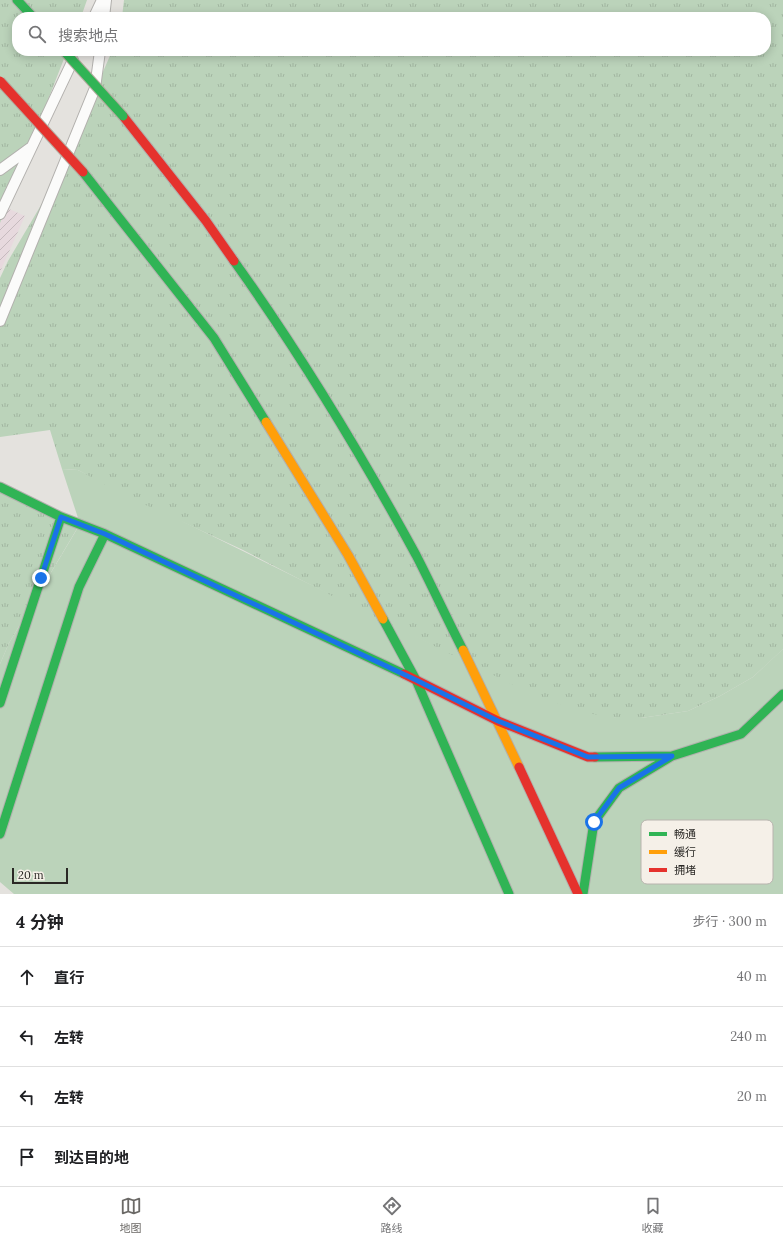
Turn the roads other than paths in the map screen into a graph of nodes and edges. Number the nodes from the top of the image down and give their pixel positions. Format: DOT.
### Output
graph roads {
  1 [pos="17,0"];
  2 [pos="102,0"];
  3 [pos="106,0"];
  4 [pos="28,12"];
  5 [pos="96,12"];
  6 [pos="105,12"];
  7 [pos="69,56"];
  8 [pos="75,56"];
  9 [pos="99,56"];
  10 [pos="0,81"];
  11 [pos="32,147"];
  12 [pos="0,170"];
  13 [pos="0,214"];
  14 [pos="0,321"];
  15 [pos="0,487"];
  16 [pos="61,517"];
  17 [pos="105,534"];
  18 [pos="416,680"];
  19 [pos="783,694"];
  20 [pos="0,703"];
  21 [pos="498,721"];
  22 [pos="672,756"];
  23 [pos="0,834"];
  24 [pos="509,894"];
  25 [pos="578,894"];
  26 [pos="583,894"];
  1 -- 4 [label="main road"];
  2 -- 5 [label="lane"];
  3 -- 6 [label="lane"];
  7 -- 21 [label="main road, bridge"];
  8 -- 11 [label="lane"];
  9 -- 14 [label="lane"];
  10 -- 18 [label="main road, bridge"];
  11 -- 12 [label="lane"];
  11 -- 13 [label="lane"];
  15 -- 16 [label="main road"];
  16 -- 17 [label="main road"];
  16 -- 20 [label="main road"];
  17 -- 18 [label="main road"];
  17 -- 23 [label="main road"];
  18 -- 21 [label="main road"];
  18 -- 24 [label="main road"];
  19 -- 22 [label="main road"];
  21 -- 22 [label="main road"];
  21 -- 25 [label="main road"];
  22 -- 26 [label="main road"];
}
